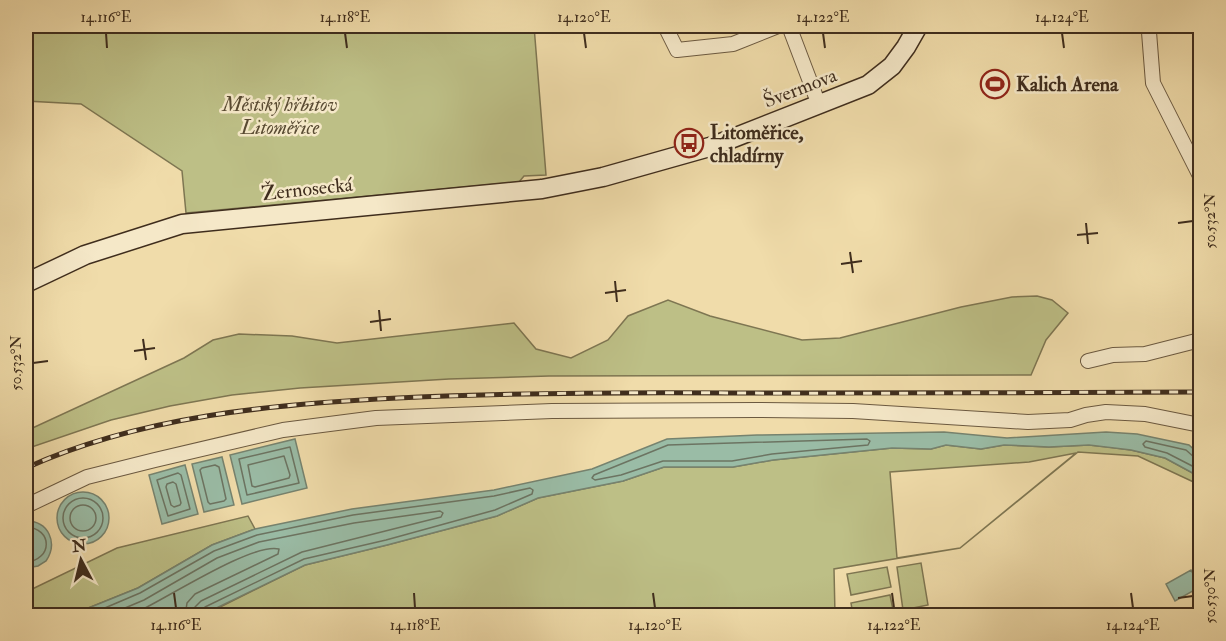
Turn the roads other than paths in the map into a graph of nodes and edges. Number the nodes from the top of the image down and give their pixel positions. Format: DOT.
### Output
graph roads {
  1 [pos="665,26"];
  2 [pos="778,26"];
  3 [pos="789,26"];
  4 [pos="918,26"];
  5 [pos="1150,26"];
  6 [pos="819,105"];
  7 [pos="1200,176"];
  8 [pos="603,177"];
  9 [pos="26,283"];
  10 [pos="1200,340"];
  11 [pos="1088,361"];
  12 [pos="1200,424"];
  13 [pos="26,506"];
  1 -- 2 [label="street"];
  3 -- 6 [label="street"];
  4 -- 6 [label="main road, Švermova"];
  5 -- 7 [label="street"];
  6 -- 8 [label="main road, Švermova"];
  8 -- 9 [label="main road, Žernosecká"];
  10 -- 11 [label="street"];
  12 -- 13 [label="street"];
}
